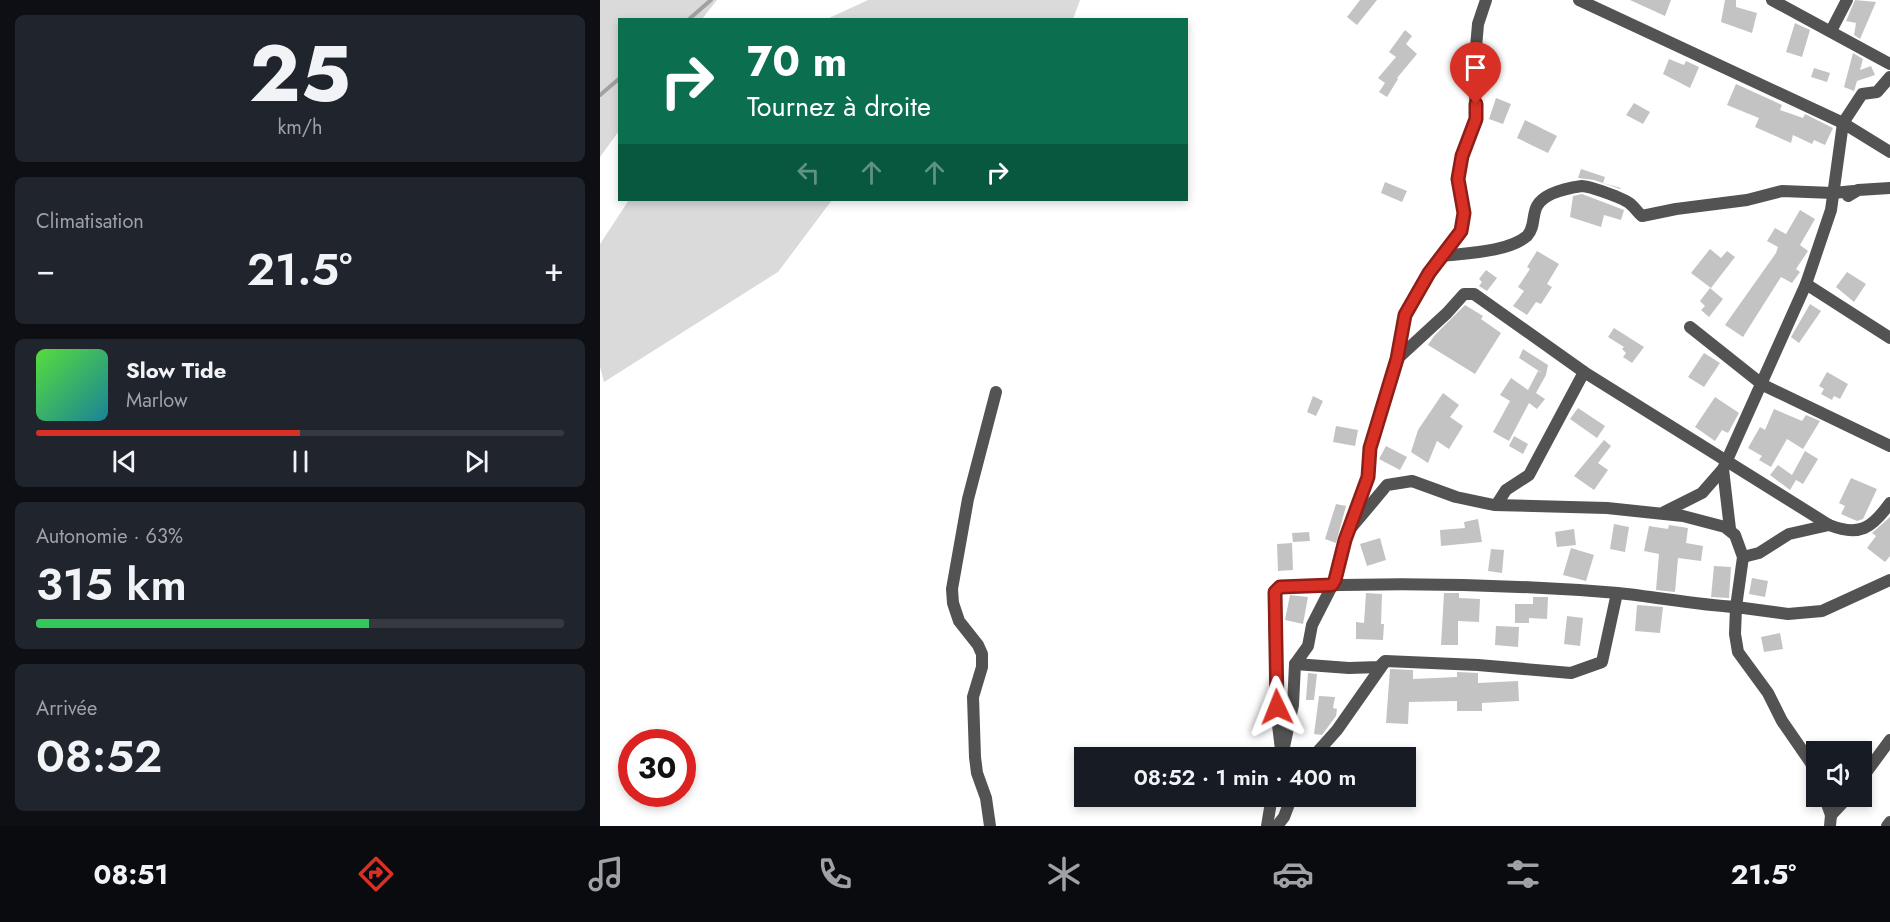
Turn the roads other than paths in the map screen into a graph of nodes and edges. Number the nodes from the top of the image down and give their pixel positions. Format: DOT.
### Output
graph roads {
  1 [pos="1486,0"];
  2 [pos="1579,0"];
  3 [pos="1772,0"];
  4 [pos="1847,0"];
  5 [pos="1831,31"];
  6 [pos="1890,64"];
  7 [pos="1890,77"];
  8 [pos="1843,123"];
  9 [pos="1890,152"];
  10 [pos="1890,188"];
  11 [pos="1854,191"];
  12 [pos="1833,193"];
  13 [pos="1831,210"];
  14 [pos="1442,256"];
  15 [pos="1806,284"];
  16 [pos="1690,327"];
  17 [pos="1890,338"];
  18 [pos="1397,359"];
  19 [pos="1584,372"];
  20 [pos="1763,385"];
  21 [pos="996,392"];
  22 [pos="1890,446"];
  23 [pos="1725,466"];
  24 [pos="1890,503"];
  25 [pos="1497,504"];
  26 [pos="1660,514"];
  27 [pos="1829,525"];
  28 [pos="1351,528"];
  29 [pos="1730,530"];
  30 [pos="1743,557"];
  31 [pos="1890,580"];
  32 [pos="1332,585"];
  33 [pos="1617,593"];
  34 [pos="1736,608"];
  35 [pos="1384,661"];
  36 [pos="1295,664"];
  37 [pos="1890,740"];
  38 [pos="1281,747"];
  39 [pos="1284,747"];
  40 [pos="1322,747"];
  41 [pos="1806,757"];
  42 [pos="1872,764"];
  43 [pos="1267,807"];
  44 [pos="1270,807"];
  45 [pos="1288,807"];
  46 [pos="1840,807"];
  47 [pos="1830,820"];
  48 [pos="1890,822"];
  49 [pos="990,826"];
  50 [pos="1259,826"];
  51 [pos="1267,826"];
  52 [pos="1277,826"];
  53 [pos="1887,826"];
  1 -- 14 [label="street"];
  2 -- 8 [label="street"];
  3 -- 5 [label="street"];
  4 -- 5 [label="street"];
  5 -- 6 [label="street"];
  7 -- 8 [label="street"];
  8 -- 9 [label="street"];
  8 -- 12 [label="street"];
  10 -- 11 [label="street"];
  11 -- 12 [label="street"];
  11 -- 13 [label="street"];
  12 -- 13 [label="street"];
  12 -- 14 [label="street"];
  13 -- 15 [label="street"];
  14 -- 18 [label="street"];
  15 -- 17 [label="street"];
  15 -- 20 [label="street"];
  16 -- 20 [label="street"];
  18 -- 19 [label="street"];
  18 -- 28 [label="street"];
  19 -- 23 [label="street"];
  19 -- 25 [label="street"];
  20 -- 22 [label="street"];
  20 -- 23 [label="street"];
  21 -- 49 [label="street"];
  23 -- 26 [label="street"];
  23 -- 27 [label="street"];
  23 -- 29 [label="street"];
  24 -- 27 [label="street"];
  25 -- 26 [label="street"];
  25 -- 28 [label="street"];
  26 -- 29 [label="street"];
  27 -- 30 [label="street"];
  28 -- 32 [label="street"];
  29 -- 30 [label="street"];
  30 -- 34 [label="street"];
  31 -- 34 [label="street"];
  32 -- 33 [label="street"];
  32 -- 36 [label="street"];
  32 -- 38 [label="street"];
  33 -- 34 [label="street"];
  33 -- 35 [label="street"];
  34 -- 41 [label="street"];
  35 -- 36 [label="street"];
  35 -- 40 [label="street"];
  36 -- 39 [label="street"];
  37 -- 42 [label="street"];
  43 -- 50 [label="street"];
  44 -- 51 [label="street"];
  45 -- 52 [label="street"];
  46 -- 47 [label="street"];
  48 -- 53 [label="street"];
}
